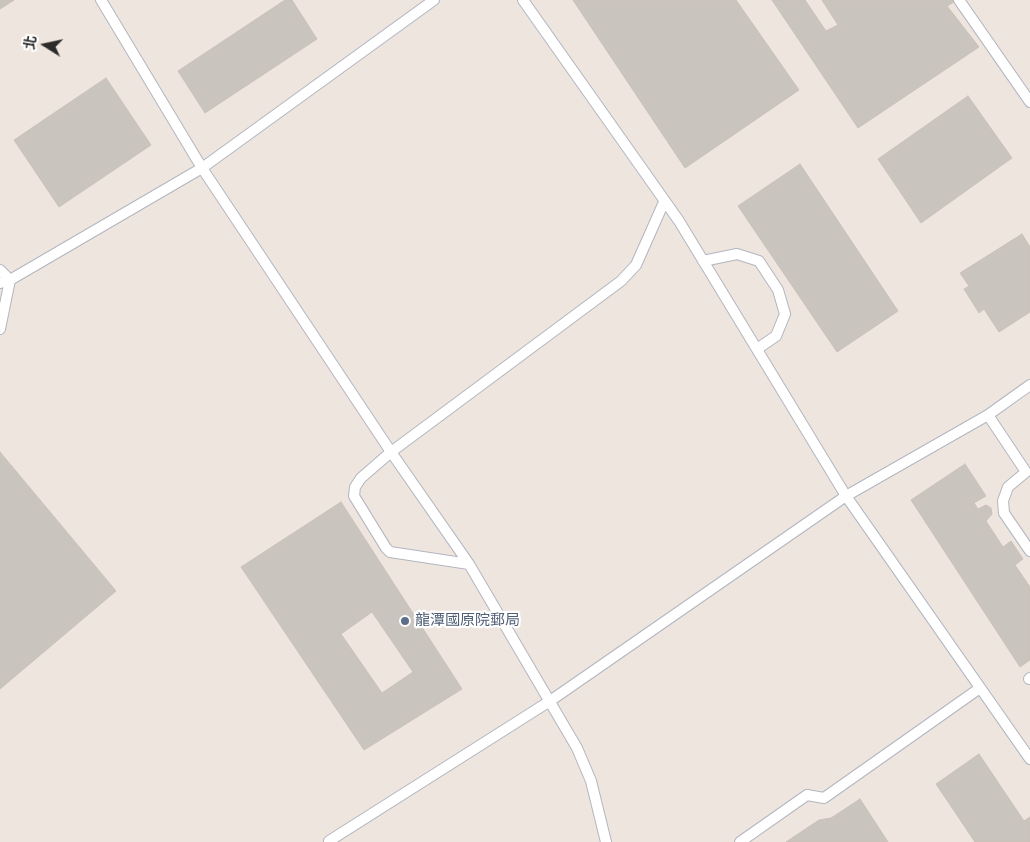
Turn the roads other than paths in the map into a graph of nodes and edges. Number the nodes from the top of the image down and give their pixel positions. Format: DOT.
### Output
graph roads {
  1 [pos="101,0"];
  2 [pos="434,0"];
  3 [pos="523,0"];
  4 [pos="959,0"];
  5 [pos="1030,102"];
  6 [pos="202,168"];
  7 [pos="664,202"];
  8 [pos="703,261"];
  9 [pos="0,270"];
  10 [pos="5,281"];
  11 [pos="0,329"];
  12 [pos="757,349"];
  13 [pos="1030,385"];
  14 [pos="988,415"];
  15 [pos="390,452"];
  16 [pos="846,496"];
  17 [pos="1030,551"];
  18 [pos="469,564"];
  19 [pos="980,688"];
  20 [pos="550,701"];
  21 [pos="1030,759"];
  22 [pos="330,841"];
  23 [pos="606,842"];
  24 [pos="740,842"];
  1 -- 6 [label="lane"];
  2 -- 6 [label="lane"];
  3 -- 7 [label="lane"];
  4 -- 5 [label="lane"];
  6 -- 10 [label="lane"];
  6 -- 15 [label="lane"];
  7 -- 8 [label="lane"];
  7 -- 15 [label="lane"];
  8 -- 12 [label="lane"];
  8 -- 12 [label="lane"];
  9 -- 10 [label="lane"];
  10 -- 11 [label="lane"];
  12 -- 16 [label="lane"];
  13 -- 14 [label="lane"];
  14 -- 16 [label="lane"];
  14 -- 17 [label="lane"];
  15 -- 18 [label="lane"];
  15 -- 18 [label="lane"];
  16 -- 19 [label="lane"];
  16 -- 20 [label="lane"];
  18 -- 20 [label="lane"];
  19 -- 21 [label="lane"];
  19 -- 24 [label="lane"];
  20 -- 22 [label="lane"];
  20 -- 23 [label="lane"];
}
